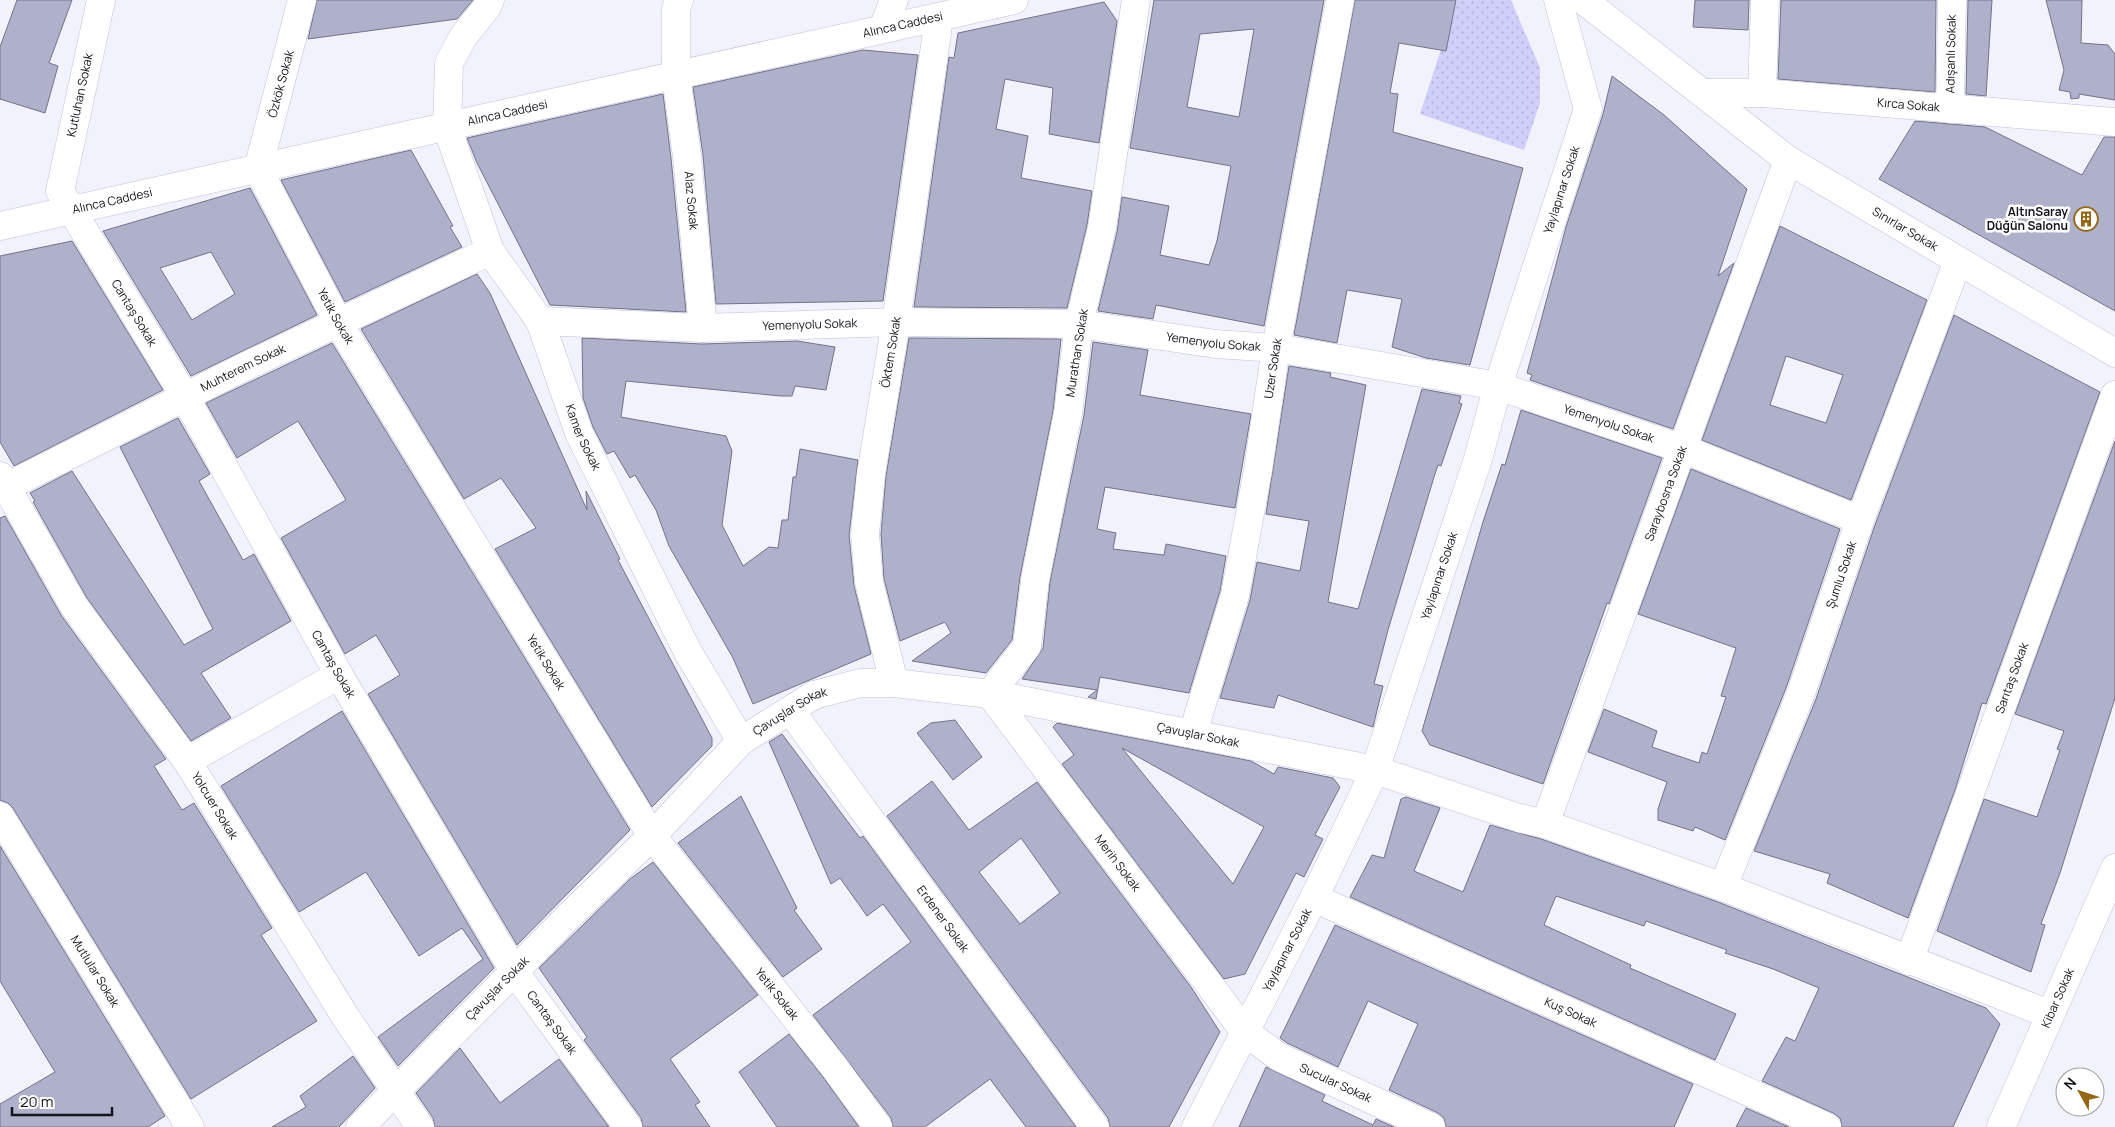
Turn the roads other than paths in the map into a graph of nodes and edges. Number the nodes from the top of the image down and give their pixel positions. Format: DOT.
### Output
graph roads {
  1 [pos="101,0"];
  2 [pos="302,0"];
  3 [pos="490,0"];
  4 [pos="679,0"];
  5 [pos="894,0"];
  6 [pos="1014,0"];
  7 [pos="1136,0"];
  8 [pos="1340,0"];
  9 [pos="1558,0"];
  10 [pos="1583,0"];
  11 [pos="1765,0"];
  12 [pos="1952,0"];
  13 [pos="939,18"];
  14 [pos="883,29"];
  15 [pos="676,76"];
  16 [pos="1703,93"];
  17 [pos="1762,93"];
  18 [pos="1950,108"];
  19 [pos="2115,122"];
  20 [pos="447,127"];
  21 [pos="1788,160"];
  22 [pos="258,169"];
  23 [pos="65,201"];
  24 [pos="0,226"];
  25 [pos="490,251"];
  26 [pos="1958,261"];
  27 [pos="540,321"];
  28 [pos="896,322"];
  29 [pos="339,324"];
  30 [pos="1079,324"];
  31 [pos="703,328"];
  32 [pos="1276,348"];
  33 [pos="2115,353"];
  34 [pos="1498,386"];
  35 [pos="2115,395"];
  36 [pos="185,397"];
  37 [pos="1683,449"];
  38 [pos="2,484"];
  39 [pos="1860,520"];
  40 [pos="339,675"];
  41 [pos="894,684"];
  42 [pos="990,694"];
  43 [pos="790,710"];
  44 [pos="1193,733"];
  45 [pos="741,741"];
  46 [pos="187,762"];
  47 [pos="1375,770"];
  48 [pos="0,816"];
  49 [pos="1545,824"];
  50 [pos="652,836"];
  51 [pos="2115,868"];
  52 [pos="1724,887"];
  53 [pos="1314,898"];
  54 [pos="1909,961"];
  55 [pos="514,971"];
  56 [pos="2049,1014"];
  57 [pos="1245,1032"];
  58 [pos="396,1091"];
  59 [pos="190,1127"];
  60 [pos="360,1127"];
  61 [pos="420,1127"];
  62 [pos="628,1127"];
  63 [pos="878,1127"];
  64 [pos="1095,1127"];
  65 [pos="1196,1127"];
  66 [pos="1431,1127"];
  67 [pos="1827,1127"];
  68 [pos="2001,1127"];
  1 -- 23 [label="street, Kutluhan Sokak"];
  2 -- 22 [label="street, Özkök Sokak"];
  3 -- 20 [label="street"];
  4 -- 15 [label="street, Alaz Sokak"];
  5 -- 14 [label="street"];
  6 -- 13 [label="street, Alınca Caddesi"];
  7 -- 30 [label="street, Murathan Sokak"];
  8 -- 32 [label="street, Uzer Sokak"];
  9 -- 34 [label="street, Yaylapınar Sokak"];
  10 -- 16 [label="street, Sınırlar Sokak"];
  11 -- 17 [label="street"];
  12 -- 18 [label="street, Adışanlı Sokak"];
  13 -- 14 [label="street, Alınca Caddesi"];
  13 -- 28 [label="street, Öktem Sokak"];
  14 -- 15 [label="street, Alınca Caddesi"];
  15 -- 20 [label="street, Alınca Caddesi"];
  15 -- 31 [label="street, Alaz Sokak"];
  16 -- 17 [label="street, Kırca Sokak"];
  16 -- 21 [label="street, Sınırlar Sokak"];
  17 -- 18 [label="street, Kırca Sokak"];
  18 -- 19 [label="street, Kırca Sokak"];
  20 -- 22 [label="street, Alınca Caddesi"];
  20 -- 25 [label="street, Kamer Sokak"];
  21 -- 26 [label="street, Sınırlar Sokak"];
  21 -- 37 [label="street, Saraybosna Sokak"];
  22 -- 23 [label="street, Alınca Caddesi"];
  22 -- 29 [label="street, Yetik Sokak"];
  23 -- 24 [label="street, Alınca Caddesi"];
  23 -- 36 [label="street, Cantaş Sokak"];
  25 -- 27 [label="street, Kamer Sokak"];
  25 -- 29 [label="street, Muhterem Sokak"];
  26 -- 33 [label="street, Sınırlar Sokak"];
  26 -- 39 [label="street, Şumlu Sokak"];
  27 -- 31 [label="street, Yemenyolu Sokak"];
  27 -- 45 [label="street, Kamer Sokak"];
  28 -- 30 [label="street, Yemenyolu Sokak"];
  28 -- 31 [label="street, Yemenyolu Sokak"];
  28 -- 41 [label="street, Öktem Sokak"];
  29 -- 36 [label="street, Muhterem Sokak"];
  29 -- 50 [label="street, Yetik Sokak"];
  30 -- 32 [label="street, Yemenyolu Sokak"];
  30 -- 42 [label="street, Murathan Sokak"];
  32 -- 34 [label="street, Yemenyolu Sokak"];
  32 -- 44 [label="street, Uzer Sokak"];
  34 -- 37 [label="street, Yemenyolu Sokak"];
  34 -- 47 [label="street, Yaylapınar Sokak"];
  35 -- 54 [label="street, Sarıtaş Sokak"];
  36 -- 38 [label="street, Muhterem Sokak"];
  36 -- 40 [label="street, Cantaş Sokak"];
  37 -- 39 [label="street, Yemenyolu Sokak"];
  37 -- 49 [label="street, Saraybosna Sokak"];
  38 -- 46 [label="street, Yolcuer Sokak"];
  39 -- 52 [label="street, Şumlu Sokak"];
  40 -- 46 [label="street"];
  40 -- 55 [label="street, Cantaş Sokak"];
  41 -- 42 [label="street, Çavuşlar Sokak"];
  41 -- 43 [label="street, Çavuşlar Sokak"];
  42 -- 44 [label="street, Çavuşlar Sokak"];
  42 -- 57 [label="street, Merih Sokak"];
  43 -- 45 [label="street, Çavuşlar Sokak"];
  43 -- 64 [label="street, Erdener Sokak"];
  44 -- 47 [label="street, Çavuşlar Sokak"];
  45 -- 50 [label="street, Çavuşlar Sokak"];
  46 -- 58 [label="street, Yolcuer Sokak"];
  47 -- 49 [label="street, Çavuşlar Sokak"];
  47 -- 53 [label="street, Yaylapınar Sokak"];
  48 -- 59 [label="street, Mutlular Sokak"];
  49 -- 52 [label="street, Çavuşlar Sokak"];
  50 -- 55 [label="street, Çavuşlar Sokak"];
  50 -- 63 [label="street, Yetik Sokak"];
  51 -- 56 [label="street, Kibar Sokak"];
  52 -- 54 [label="street, Çavuşlar Sokak"];
  53 -- 57 [label="street, Yaylapınar Sokak"];
  53 -- 67 [label="street, Kuş Sokak"];
  54 -- 56 [label="street, Çavuşlar Sokak"];
  55 -- 58 [label="street, Çavuşlar Sokak"];
  55 -- 62 [label="street, Cantaş Sokak"];
  56 -- 68 [label="street, Kibar Sokak"];
  57 -- 65 [label="street, Yaylapınar Sokak"];
  57 -- 66 [label="street, Sucular Sokak"];
  58 -- 60 [label="street, Çavuşlar Sokak"];
  58 -- 61 [label="street, Yolcuer Sokak"];
}
